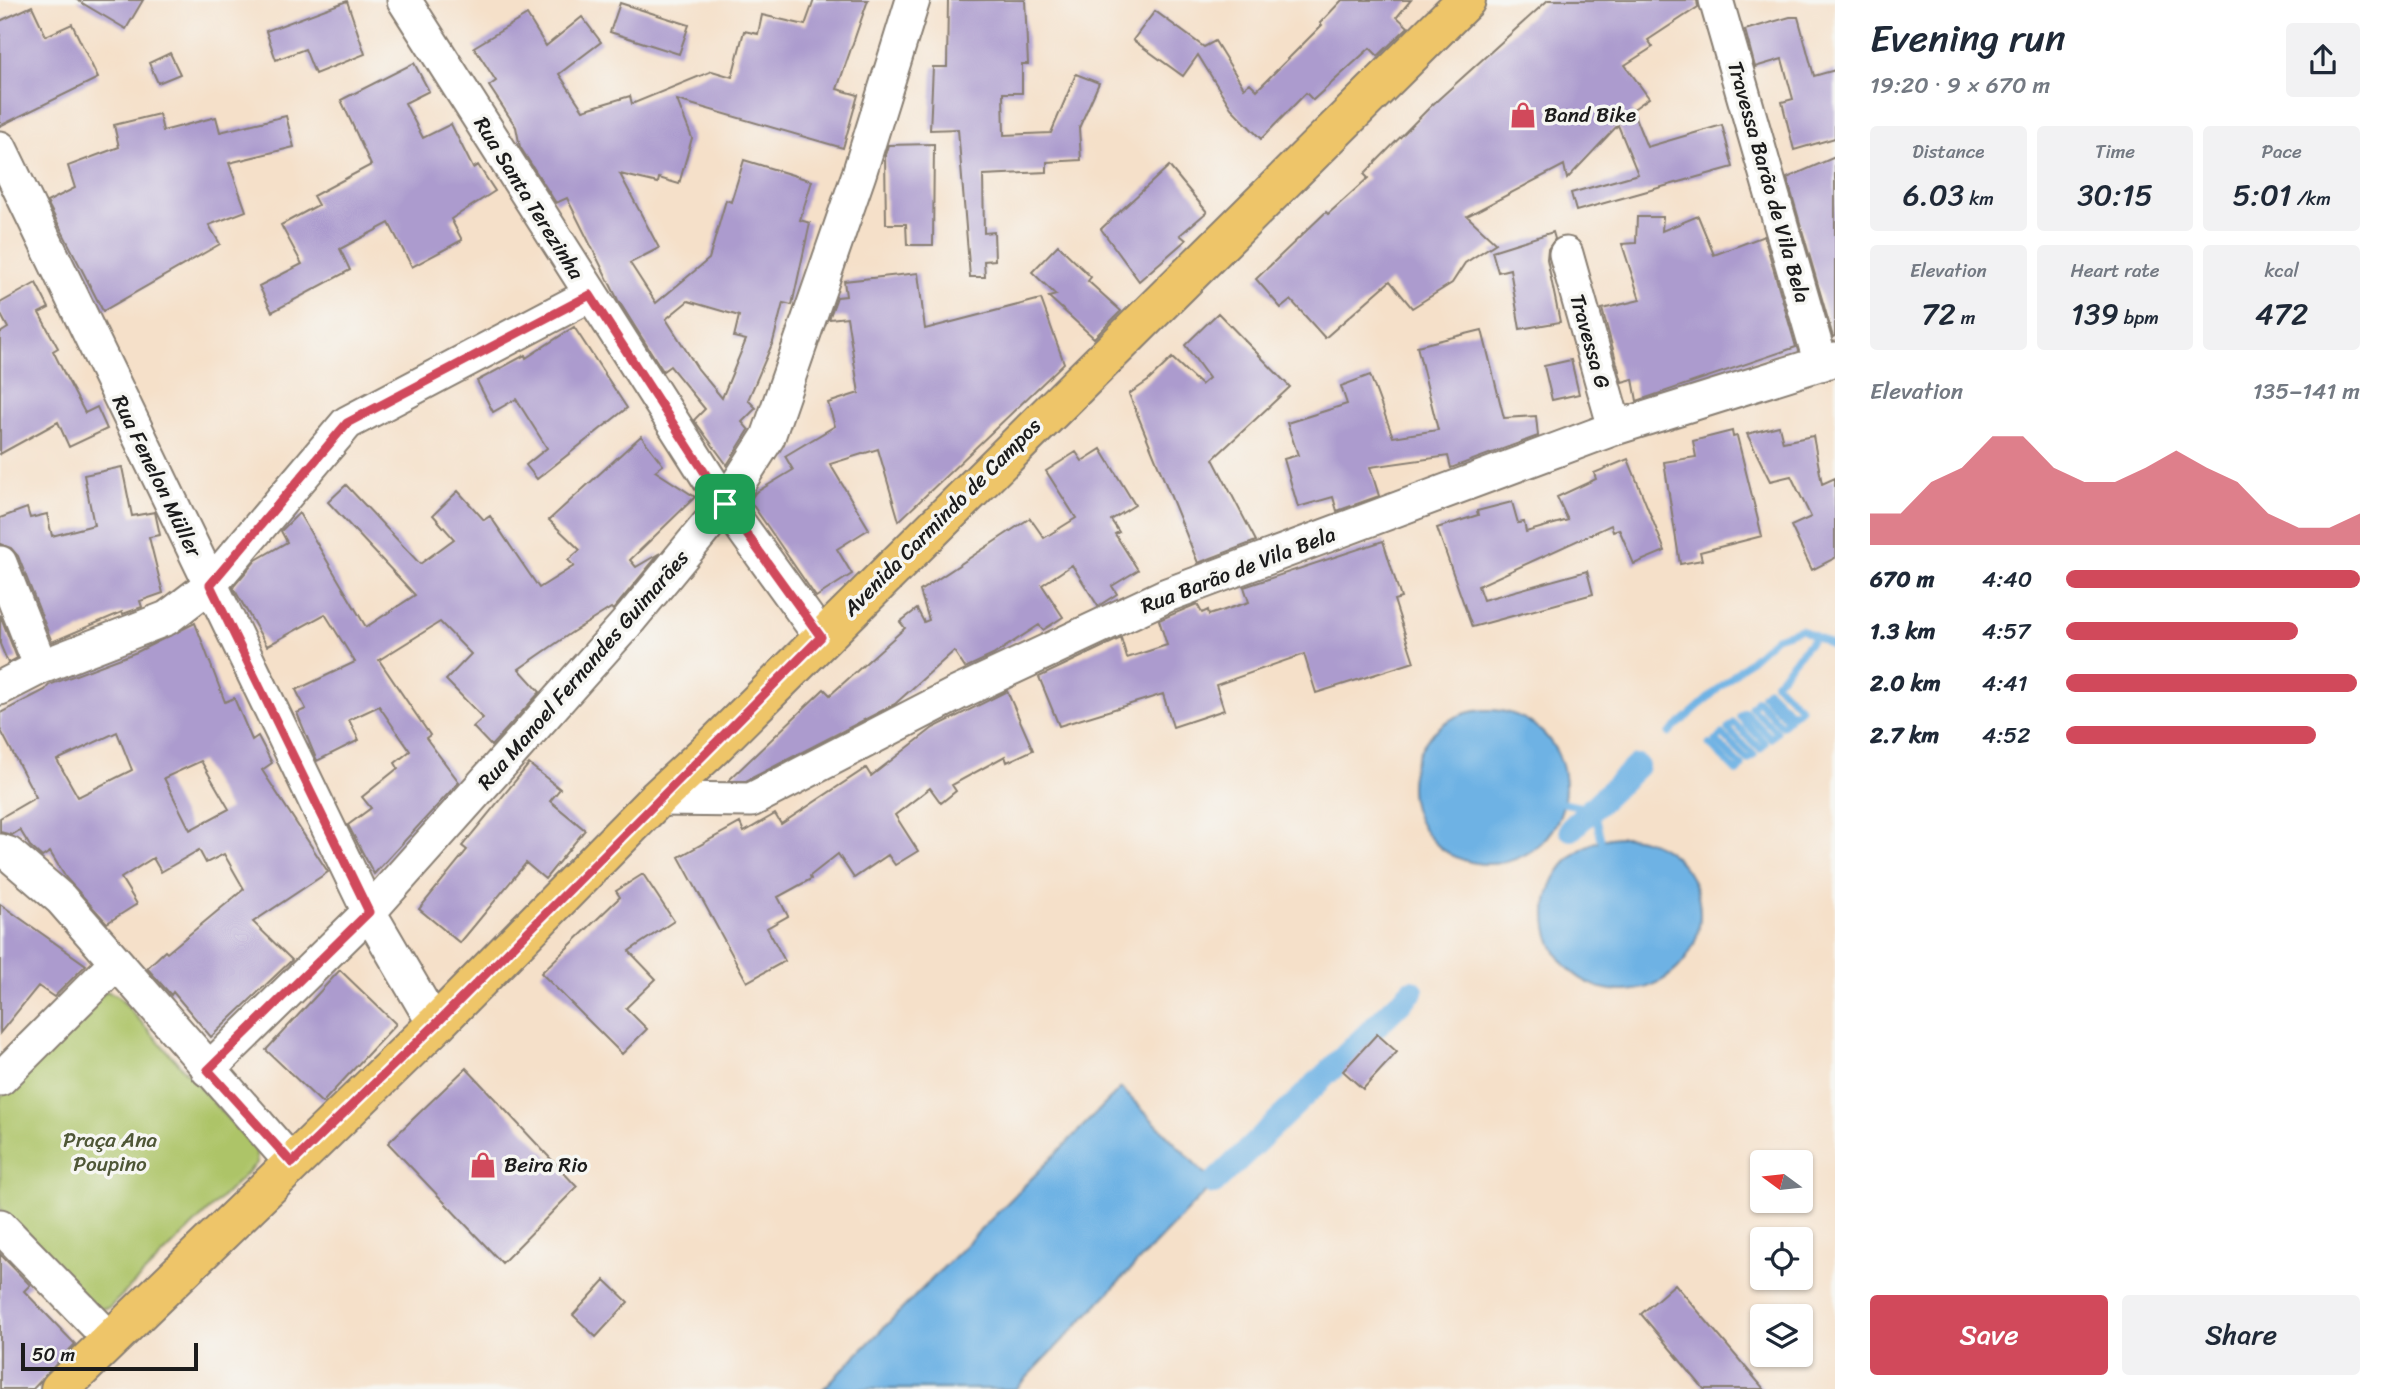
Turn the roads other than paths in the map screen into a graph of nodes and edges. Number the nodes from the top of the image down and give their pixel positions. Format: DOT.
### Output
graph roads {
  1 [pos="404,0"];
  2 [pos="913,0"];
  3 [pos="1465,0"];
  4 [pos="1716,0"];
  5 [pos="0,148"];
  6 [pos="1566,254"];
  7 [pos="590,295"];
  8 [pos="1828,362"];
  9 [pos="1615,428"];
  10 [pos="725,504"];
  11 [pos="0,563"];
  12 [pos="210,585"];
  13 [pos="821,637"];
  14 [pos="41,667"];
  15 [pos="0,688"];
  16 [pos="657,799"];
  17 [pos="0,851"];
  18 [pos="369,912"];
  19 [pos="116,963"];
  20 [pos="435,1025"];
  21 [pos="208,1070"];
  22 [pos="0,1079"];
  23 [pos="292,1163"];
  24 [pos="0,1226"];
  25 [pos="111,1340"];
  26 [pos="60,1389"];
  1 -- 7 [label="street, Rua Santa Terezinha"];
  2 -- 10 [label="street, Rua Manoel Fernandes Guimarães"];
  3 -- 13 [label="main road, Avenida Carmindo de Campos"];
  4 -- 8 [label="street, Travessa Barão de Vila Bela"];
  5 -- 12 [label="street, Rua Fenelon Müller"];
  6 -- 9 [label="street, Travessa G"];
  7 -- 10 [label="street, Rua Santa Terezinha"];
  7 -- 12 [label="street"];
  8 -- 9 [label="street, Rua Barão de Vila Bela"];
  9 -- 16 [label="street, Rua Barão de Vila Bela"];
  10 -- 13 [label="street, Rua Santa Terezinha"];
  10 -- 18 [label="street, Rua Manoel Fernandes Guimarães"];
  11 -- 14 [label="street"];
  12 -- 14 [label="street"];
  12 -- 18 [label="street, Rua Fenelon Müller"];
  13 -- 16 [label="main road, Avenida Carmindo de Campos"];
  14 -- 15 [label="street"];
  16 -- 20 [label="main road, Avenida Carmindo de Campos"];
  17 -- 19 [label="street"];
  18 -- 20 [label="street, Rua Fenelon Müller"];
  18 -- 21 [label="street, Rua Manoel Fernandes Guimarães"];
  19 -- 21 [label="street"];
  19 -- 22 [label="street"];
  20 -- 23 [label="main road, Avenida Carmindo de Campos"];
  21 -- 23 [label="street"];
  23 -- 25 [label="main road, Avenida Carmindo de Campos"];
  24 -- 25 [label="street"];
  25 -- 26 [label="main road, Avenida Carmindo de Campos"];
}
